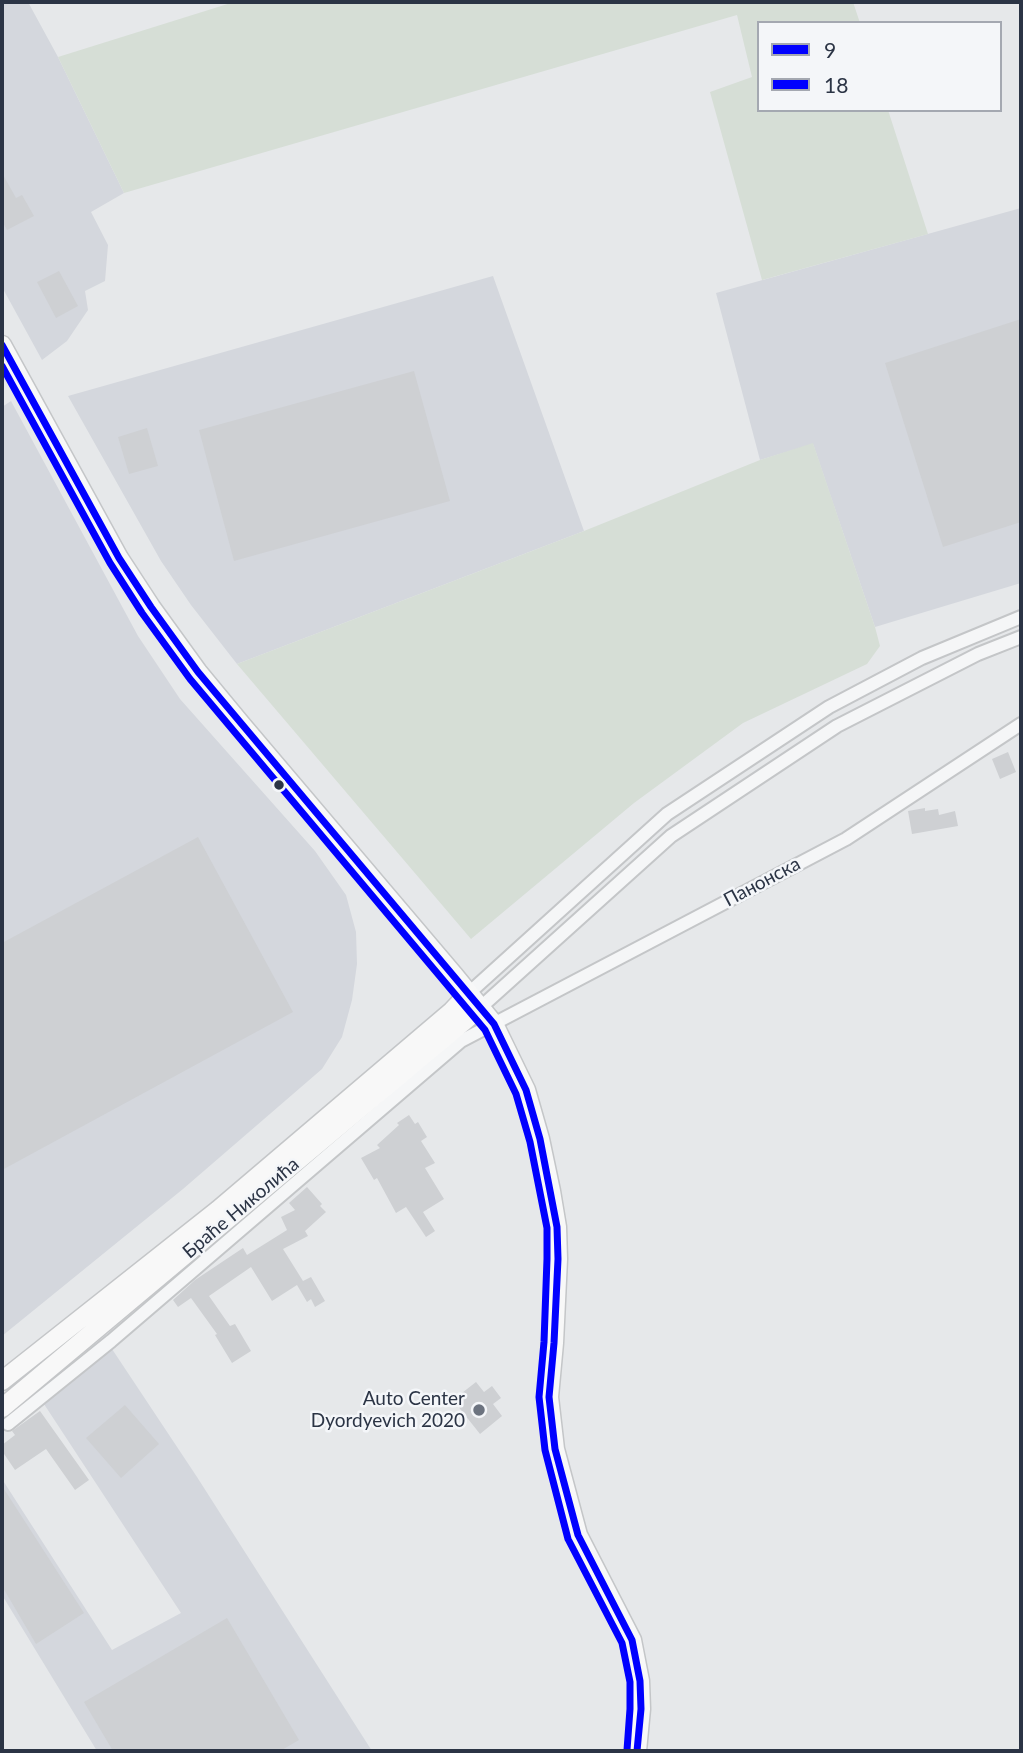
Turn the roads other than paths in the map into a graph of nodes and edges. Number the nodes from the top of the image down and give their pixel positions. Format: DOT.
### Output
graph roads {
  1 [pos="2,345"];
  2 [pos="1021,617"];
  3 [pos="1021,638"];
  4 [pos="1021,724"];
  5 [pos="475,1000"];
  6 [pos="494,1024"];
  7 [pos="2,1381"];
  8 [pos="5,1416"];
  9 [pos="637,1751"];
  1 -- 5 [label="street"];
  2 -- 5 [label="street"];
  3 -- 5 [label="street"];
  4 -- 6 [label="street, Панонска"];
  5 -- 6 [label="street"];
  5 -- 7 [label="street, Браће Николића"];
  5 -- 8 [label="street, Браће Николића"];
  6 -- 8 [label="street, Панонска"];
  6 -- 9 [label="street"];
}
